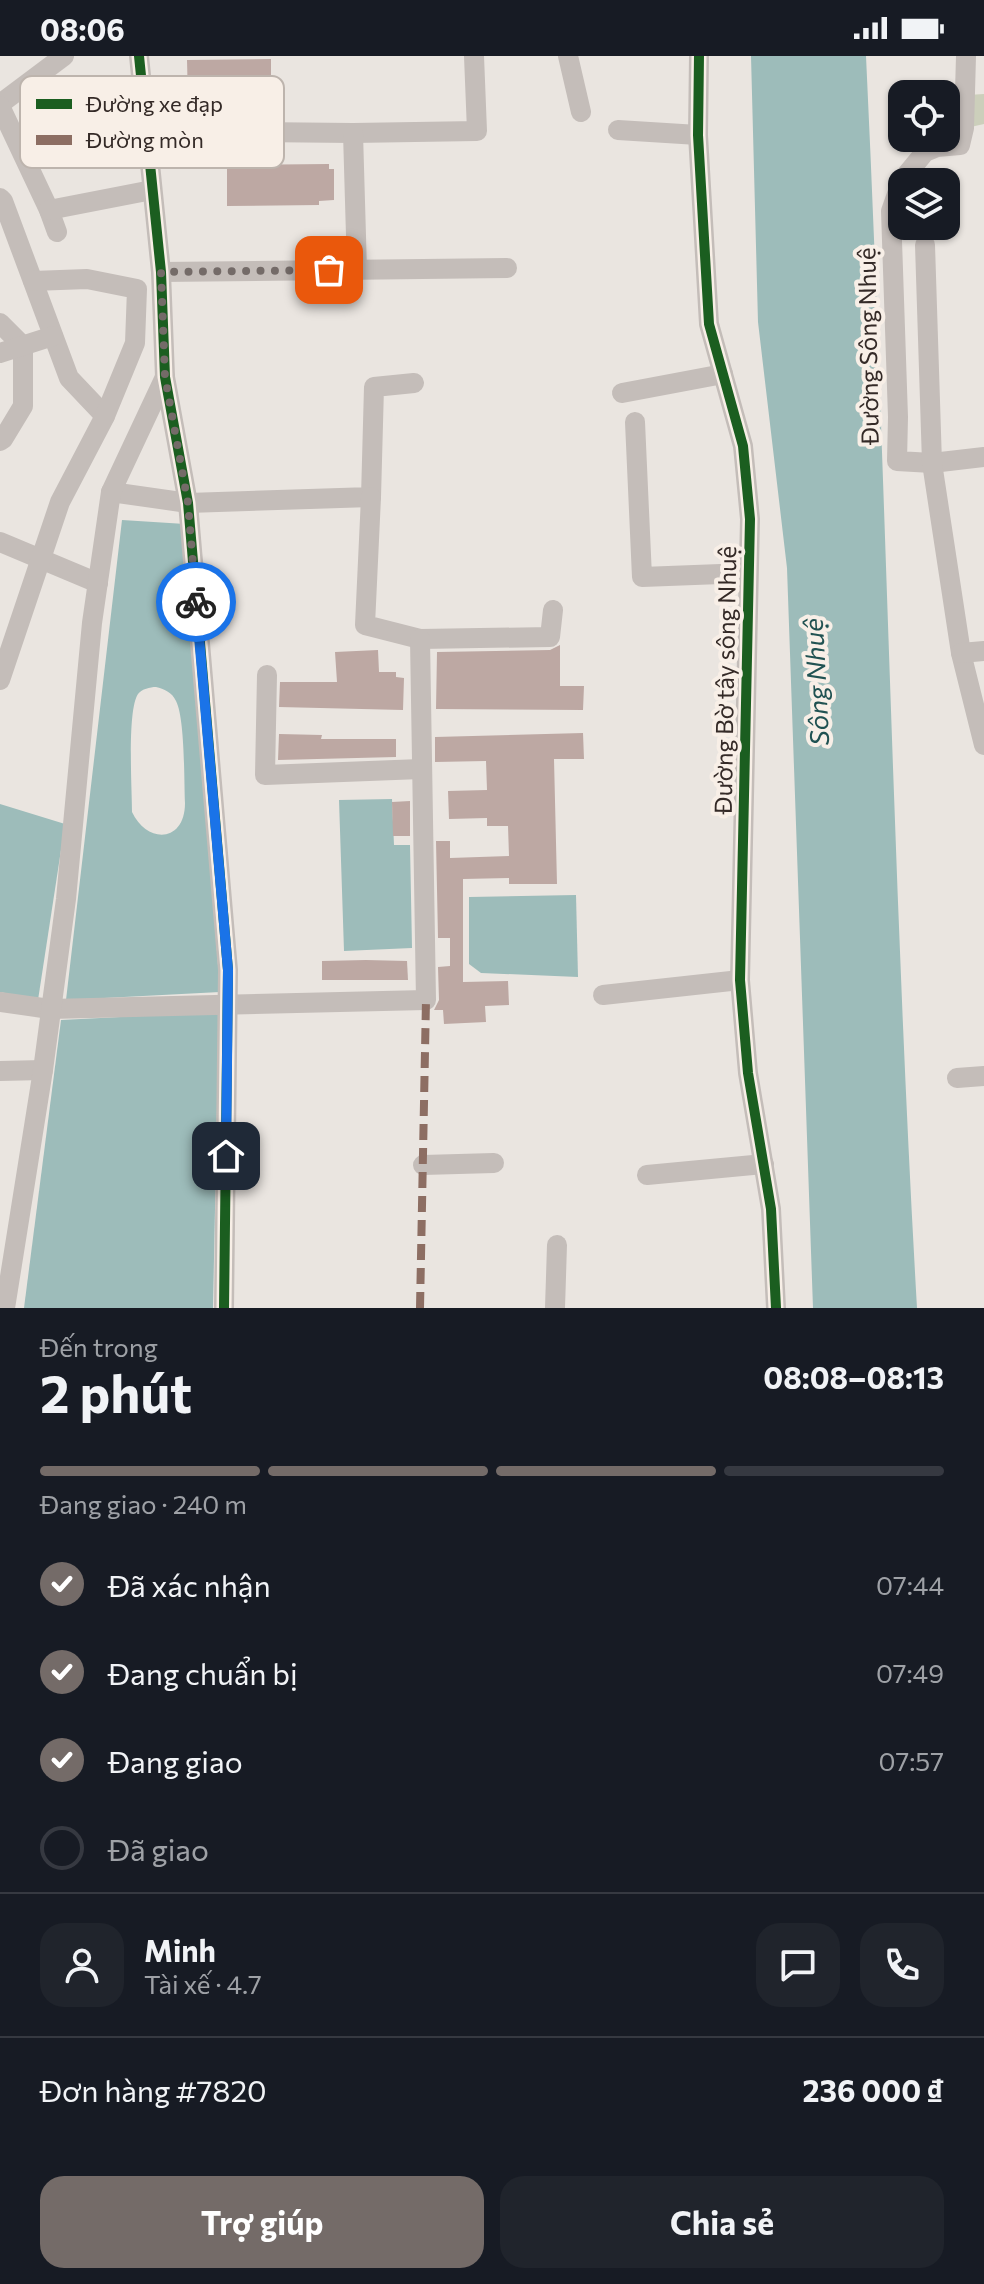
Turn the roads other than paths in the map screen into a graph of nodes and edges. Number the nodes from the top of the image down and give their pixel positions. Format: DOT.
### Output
graph roads {
  1 [pos="64,56"];
  2 [pos="139,56"];
  3 [pos="474,56"];
  4 [pos="568,56"];
  5 [pos="699,56"];
  6 [pos="966,56"];
  7 [pos="38,76"];
  8 [pos="141,76"];
  9 [pos="20,90"];
  10 [pos="974,91"];
  11 [pos="0,105"];
  12 [pos="581,112"];
  13 [pos="618,130"];
  14 [pos="284,132"];
  15 [pos="353,133"];
  16 [pos="698,135"];
  17 [pos="20,148"];
  18 [pos="29,168"];
  19 [pos="150,168"];
  20 [pos="152,190"];
  21 [pos="0,198"];
  22 [pos="49,210"];
  23 [pos="57,232"];
  24 [pos="925,245"];
  25 [pos="507,268"];
  26 [pos="357,270"];
  27 [pos="161,272"];
  28 [pos="33,281"];
  29 [pos="0,323"];
  30 [pos="53,336"];
  31 [pos="23,346"];
  32 [pos="0,353"];
  33 [pos="723,374"];
  34 [pos="165,377"];
  35 [pos="414,383"];
  36 [pos="622,393"];
  37 [pos="105,416"];
  38 [pos="635,422"];
  39 [pos="0,441"];
  40 [pos="984,457"];
  41 [pos="932,463"];
  42 [pos="111,492"];
  43 [pos="371,497"];
  44 [pos="188,503"];
  45 [pos="0,542"];
  46 [pos="41,559"];
  47 [pos="747,573"];
  48 [pos="98,583"];
  49 [pos="553,610"];
  50 [pos="420,639"];
  51 [pos="984,651"];
  52 [pos="963,660"];
  53 [pos="1,671"];
  54 [pos="267,675"];
  55 [pos="984,745"];
  56 [pos="421,769"];
  57 [pos="740,980"];
  58 [pos="603,995"];
  59 [pos="0,1002"];
  60 [pos="228,1004"];
  61 [pos="50,1009"];
  62 [pos="43,1070"];
  63 [pos="0,1071"];
  64 [pos="984,1076"];
  65 [pos="957,1078"];
  66 [pos="494,1163"];
  67 [pos="764,1164"];
  68 [pos="423,1165"];
  69 [pos="647,1175"];
  70 [pos="557,1245"];
  71 [pos="4,1295"];
  72 [pos="224,1308"];
  73 [pos="555,1308"];
  74 [pos="776,1308"];
  1 -- 7 [label="street"];
  2 -- 8 [label="street"];
  3 -- 15 [label="street"];
  4 -- 12 [label="street"];
  5 -- 16 [label="street, Đường Bờ tây sông Nhuệ"];
  6 -- 10 [label="street"];
  9 -- 11 [label="street"];
  10 -- 41 [label="street, Đường Sông Nhuệ"];
  11 -- 17 [label="street"];
  13 -- 16 [label="street"];
  14 -- 15 [label="street"];
  15 -- 26 [label="street"];
  16 -- 33 [label="street, Đường Bờ tây sông Nhuệ"];
  18 -- 22 [label="street"];
  19 -- 20 [label="street"];
  20 -- 22 [label="street"];
  20 -- 27 [label="street"];
  21 -- 28 [label="street"];
  22 -- 23 [label="street"];
  24 -- 41 [label="street"];
  25 -- 26 [label="street"];
  26 -- 27 [label="street"];
  27 -- 34 [label="street"];
  28 -- 30 [label="street"];
  28 -- 37 [label="street"];
  29 -- 31 [label="street"];
  30 -- 31 [label="street"];
  30 -- 37 [label="street"];
  31 -- 32 [label="street"];
  31 -- 39 [label="street"];
  33 -- 36 [label="street"];
  33 -- 47 [label="street, Đường Bờ tây sông Nhuệ"];
  34 -- 42 [label="street"];
  34 -- 44 [label="street"];
  35 -- 43 [label="street"];
  37 -- 46 [label="street"];
  38 -- 47 [label="street"];
  40 -- 41 [label="street"];
  41 -- 52 [label="street"];
  42 -- 44 [label="street"];
  42 -- 48 [label="street"];
  43 -- 44 [label="street"];
  43 -- 50 [label="street"];
  44 -- 60 [label="street"];
  45 -- 46 [label="street"];
  46 -- 48 [label="street"];
  46 -- 53 [label="street"];
  47 -- 57 [label="street, Đường Bờ tây sông Nhuệ"];
  48 -- 61 [label="street"];
  49 -- 50 [label="street"];
  50 -- 56 [label="street"];
  51 -- 52 [label="street"];
  52 -- 55 [label="street"];
  54 -- 56 [label="street"];
  56 -- 60 [label="street"];
  57 -- 58 [label="street"];
  57 -- 67 [label="street, Đường Bờ tây sông Nhuệ"];
  59 -- 61 [label="street"];
  60 -- 61 [label="street"];
  60 -- 72 [label="street"];
  61 -- 62 [label="street"];
  62 -- 63 [label="street"];
  62 -- 71 [label="street"];
  64 -- 65 [label="street"];
  66 -- 68 [label="street"];
  67 -- 69 [label="street"];
  67 -- 74 [label="street, Đường Bờ tây sông Nhuệ"];
  70 -- 73 [label="street"];
}
